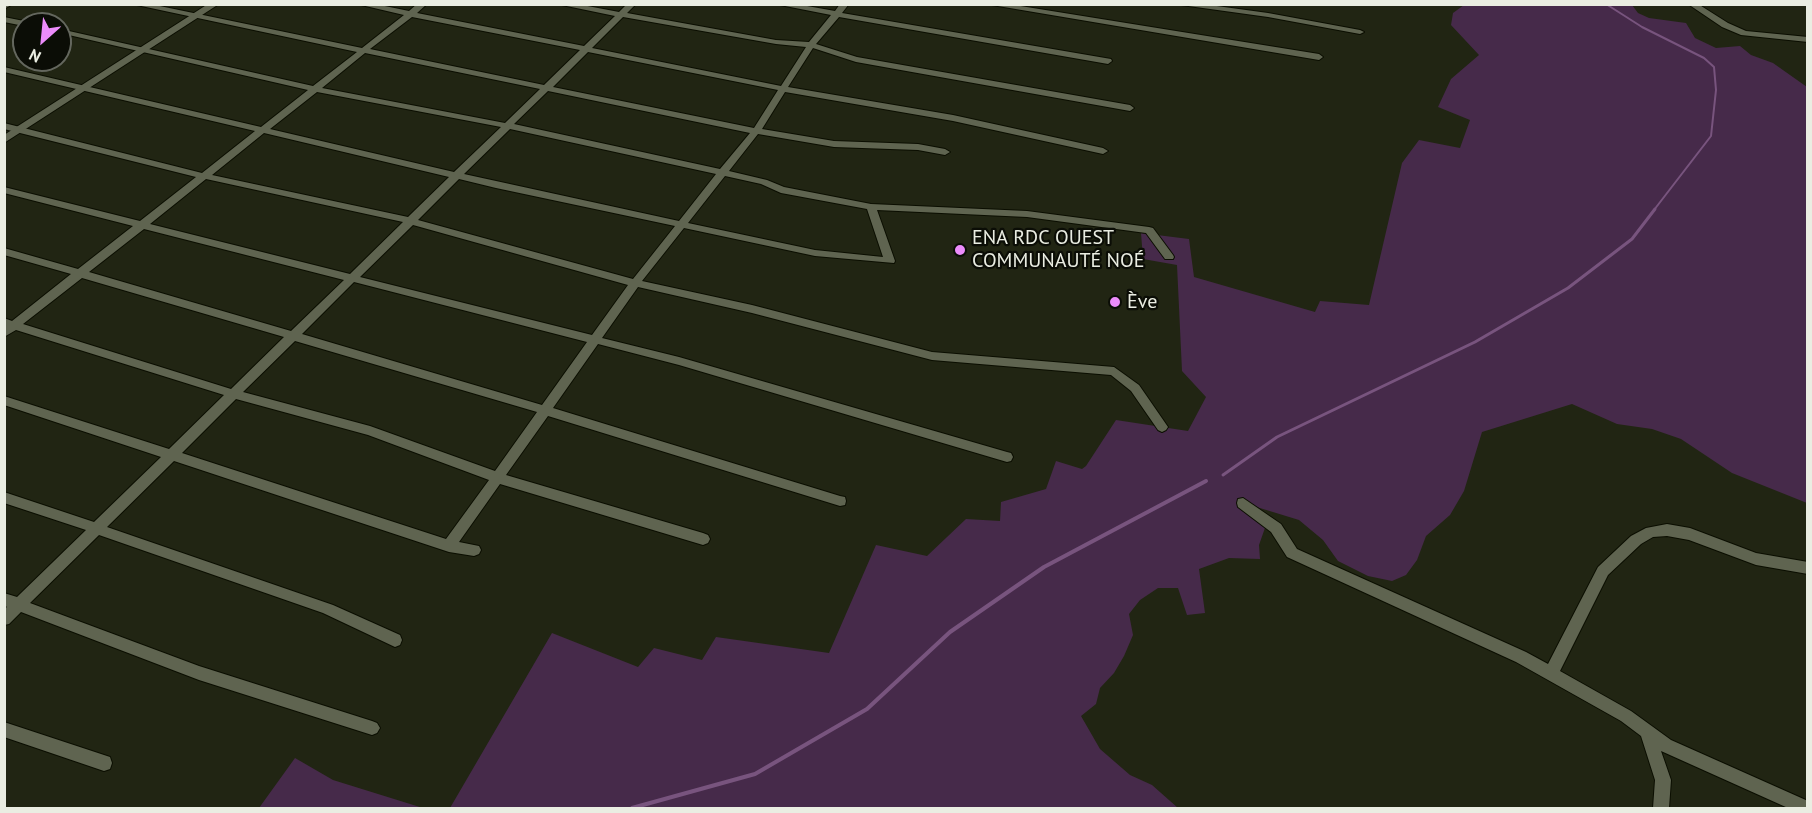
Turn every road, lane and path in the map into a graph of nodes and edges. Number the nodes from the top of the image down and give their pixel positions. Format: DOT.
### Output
graph roads {
  1 [pos="9,4"];
  2 [pos="136,4"];
  3 [pos="215,4"];
  4 [pos="361,4"];
  5 [pos="423,4"];
  6 [pos="561,4"];
  7 [pos="632,4"];
  8 [pos="779,4"];
  9 [pos="845,4"];
  10 [pos="990,4"];
  11 [pos="1178,4"];
  12 [pos="1692,4"];
  13 [pos="4,7"];
  14 [pos="412,13"];
  15 [pos="837,14"];
  16 [pos="621,16"];
  17 [pos="196,17"];
  18 [pos="1360,32"];
  19 [pos="72,34"];
  20 [pos="1808,40"];
  21 [pos="811,45"];
  22 [pos="145,50"];
  23 [pos="585,50"];
  24 [pos="364,51"];
  25 [pos="1318,57"];
  26 [pos="1108,61"];
  27 [pos="4,69"];
  28 [pos="546,87"];
  29 [pos="85,88"];
  30 [pos="316,89"];
  31 [pos="784,89"];
  32 [pos="1130,108"];
  33 [pos="4,126"];
  34 [pos="509,126"];
  35 [pos="265,129"];
  36 [pos="20,130"];
  37 [pos="756,131"];
  38 [pos="4,140"];
  39 [pos="1103,151"];
  40 [pos="945,152"];
  41 [pos="724,173"];
  42 [pos="204,176"];
  43 [pos="460,176"];
  44 [pos="4,190"];
  45 [pos="872,207"];
  46 [pos="411,221"];
  47 [pos="143,224"];
  48 [pos="683,224"];
  49 [pos="4,252"];
  50 [pos="1169,257"];
  51 [pos="81,273"];
  52 [pos="351,279"];
  53 [pos="635,283"];
  54 [pos="8,327"];
  55 [pos="296,337"];
  56 [pos="594,341"];
  57 [pos="234,394"];
  58 [pos="4,400"];
  59 [pos="545,410"];
  60 [pos="1162,427"];
  61 [pos="172,453"];
  62 [pos="1007,457"];
  63 [pos="498,478"];
  64 [pos="4,497"];
  65 [pos="840,501"];
  66 [pos="1243,502"];
  67 [pos="97,528"];
  68 [pos="702,538"];
  69 [pos="449,546"];
  70 [pos="474,550"];
  71 [pos="1808,568"];
  72 [pos="4,599"];
  73 [pos="21,604"];
  74 [pos="4,619"];
  75 [pos="395,640"];
  76 [pos="1551,673"];
  77 [pos="372,728"];
  78 [pos="4,729"];
  79 [pos="1648,734"];
  80 [pos="104,763"];
  81 [pos="1661,808"];
  82 [pos="1805,808"];
  1 -- 13 [label="street"];
  2 -- 17 [label="street"];
  3 -- 17 [label="street"];
  4 -- 14 [label="street"];
  5 -- 14 [label="street"];
  6 -- 16 [label="street"];
  7 -- 16 [label="street"];
  8 -- 15 [label="street"];
  9 -- 15 [label="street"];
  10 -- 25 [label="street"];
  11 -- 18 [label="street"];
  12 -- 20 [label="street"];
  14 -- 23 [label="street"];
  14 -- 24 [label="street"];
  15 -- 21 [label="street"];
  15 -- 26 [label="street"];
  16 -- 21 [label="street"];
  16 -- 23 [label="street"];
  17 -- 22 [label="street"];
  17 -- 24 [label="street"];
  19 -- 22 [label="street"];
  21 -- 31 [label="street"];
  21 -- 32 [label="street"];
  22 -- 29 [label="street"];
  22 -- 30 [label="street"];
  23 -- 28 [label="street"];
  23 -- 31 [label="street"];
  24 -- 28 [label="street"];
  24 -- 30 [label="street"];
  27 -- 29 [label="street"];
  28 -- 34 [label="street"];
  28 -- 37 [label="street"];
  29 -- 35 [label="street"];
  29 -- 36 [label="street"];
  30 -- 34 [label="street"];
  30 -- 35 [label="street"];
  31 -- 37 [label="street"];
  31 -- 39 [label="street"];
  33 -- 36 [label="street"];
  34 -- 41 [label="street"];
  34 -- 43 [label="street"];
  35 -- 42 [label="street"];
  35 -- 43 [label="street"];
  36 -- 38 [label="street"];
  36 -- 42 [label="street"];
  37 -- 40 [label="street"];
  37 -- 41 [label="street"];
  41 -- 45 [label="street"];
  41 -- 48 [label="street"];
  42 -- 46 [label="street"];
  42 -- 47 [label="street"];
  43 -- 46 [label="street"];
  43 -- 48 [label="street"];
  44 -- 47 [label="street"];
  45 -- 48 [label="street"];
  45 -- 50 [label="street"];
  46 -- 52 [label="street"];
  46 -- 53 [label="street"];
  47 -- 51 [label="street"];
  47 -- 52 [label="street"];
  48 -- 53 [label="street"];
  49 -- 51 [label="street"];
  51 -- 54 [label="street"];
  51 -- 55 [label="street"];
  52 -- 55 [label="street"];
  52 -- 56 [label="street"];
  53 -- 56 [label="street"];
  53 -- 60 [label="street"];
  54 -- 57 [label="street"];
  55 -- 57 [label="street"];
  55 -- 59 [label="street"];
  56 -- 59 [label="street"];
  56 -- 62 [label="street"];
  57 -- 61 [label="street"];
  57 -- 63 [label="street"];
  58 -- 61 [label="street"];
  59 -- 63 [label="street"];
  59 -- 65 [label="street"];
  61 -- 67 [label="street"];
  61 -- 69 [label="street"];
  63 -- 68 [label="street"];
  63 -- 69 [label="street"];
  64 -- 67 [label="street"];
  66 -- 76 [label="street"];
  67 -- 73 [label="street"];
  67 -- 75 [label="street"];
  69 -- 70 [label="street"];
  71 -- 76 [label="street"];
  72 -- 73 [label="street"];
  73 -- 74 [label="street"];
  73 -- 77 [label="street"];
  76 -- 79 [label="street"];
  78 -- 80 [label="street"];
  79 -- 81 [label="street"];
  79 -- 82 [label="street"];
}
